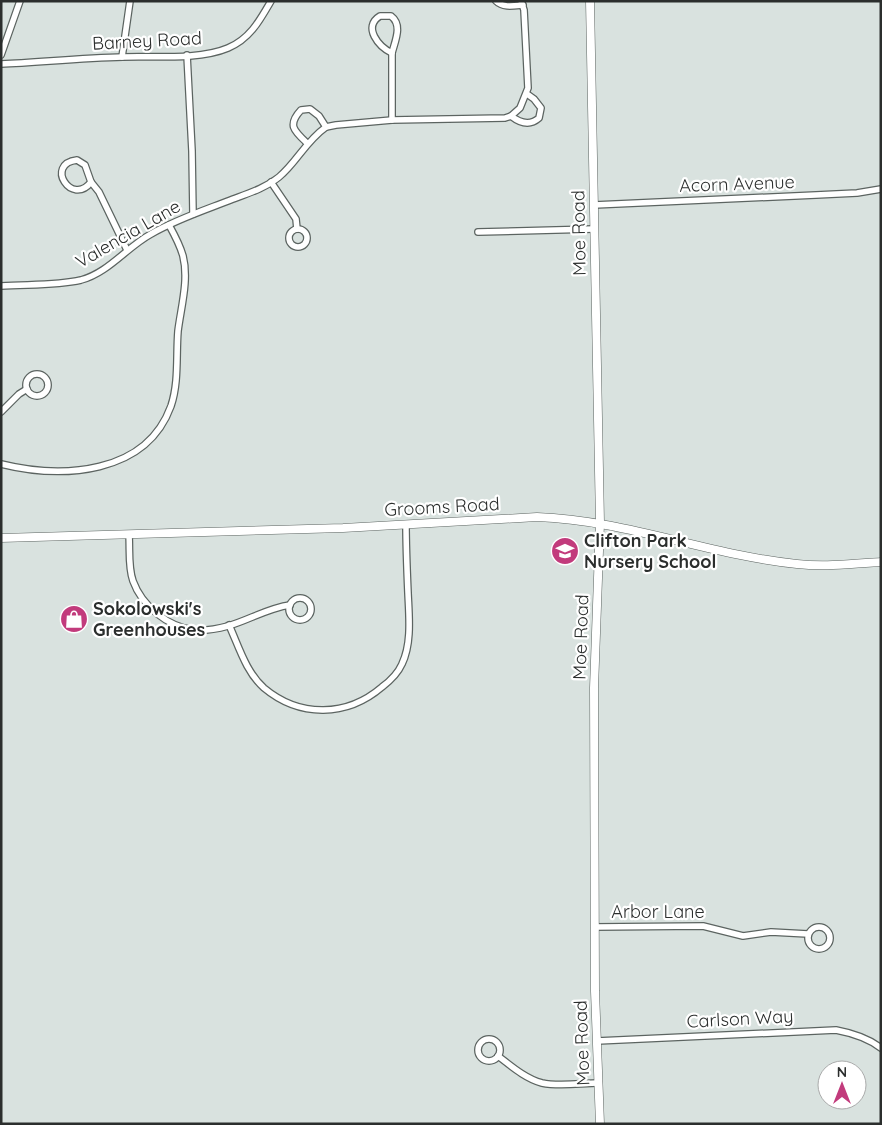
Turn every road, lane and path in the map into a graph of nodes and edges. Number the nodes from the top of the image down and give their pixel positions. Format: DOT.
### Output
graph roads {
  1 [pos="20,1"];
  2 [pos="130,1"];
  3 [pos="271,1"];
  4 [pos="496,1"];
  5 [pos="590,1"];
  6 [pos="522,3"];
  7 [pos="392,53"];
  8 [pos="1,55"];
  9 [pos="187,55"];
  10 [pos="122,57"];
  11 [pos="1,64"];
  12 [pos="526,94"];
  13 [pos="511,116"];
  14 [pos="392,120"];
  15 [pos="326,127"];
  16 [pos="307,143"];
  17 [pos="91,182"];
  18 [pos="271,182"];
  19 [pos="881,189"];
  20 [pos="594,204"];
  21 [pos="193,214"];
  22 [pos="169,225"];
  23 [pos="297,229"];
  24 [pos="594,229"];
  25 [pos="478,232"];
  26 [pos="128,250"];
  27 [pos="1,286"];
  28 [pos="27,389"];
  29 [pos="1,412"];
  30 [pos="1,464"];
  31 [pos="600,523"];
  32 [pos="406,524"];
  33 [pos="129,535"];
  34 [pos="1,538"];
  35 [pos="881,562"];
  36 [pos="290,605"];
  37 [pos="229,625"];
  38 [pos="594,927"];
  39 [pos="808,934"];
  40 [pos="597,1041"];
  41 [pos="881,1048"];
  42 [pos="498,1056"];
  43 [pos="599,1083"];
  44 [pos="600,1124"];
  1 -- 8 [label="street"];
  2 -- 10 [label="street"];
  3 -- 9 [label="street, Barney Road"];
  4 -- 6 [label="street"];
  5 -- 20 [label="street, Moe Road"];
  6 -- 12 [label="street"];
  7 -- 7 [label="street"];
  7 -- 14 [label="street"];
  9 -- 10 [label="street, Barney Road"];
  9 -- 21 [label="street"];
  10 -- 11 [label="street, Barney Road"];
  12 -- 13 [label="street"];
  12 -- 13 [label="street"];
  13 -- 14 [label="street"];
  14 -- 15 [label="street"];
  15 -- 16 [label="street, Valencia Lane"];
  15 -- 16 [label="street"];
  16 -- 18 [label="street, Valencia Lane"];
  17 -- 17 [label="street"];
  17 -- 26 [label="street"];
  18 -- 21 [label="street, Valencia Lane"];
  18 -- 23 [label="street"];
  19 -- 20 [label="street, Acorn Avenue"];
  20 -- 24 [label="street, Moe Road"];
  21 -- 22 [label="street, Valencia Lane"];
  22 -- 26 [label="street, Valencia Lane"];
  22 -- 30 [label="street"];
  24 -- 25 [label="street"];
  24 -- 31 [label="street, Moe Road"];
  26 -- 27 [label="street, Valencia Lane"];
  28 -- 29 [label="street"];
  31 -- 32 [label="street, Grooms Road"];
  31 -- 35 [label="street, Grooms Road"];
  31 -- 38 [label="street, Moe Road"];
  32 -- 33 [label="street, Grooms Road"];
  32 -- 37 [label="street"];
  33 -- 34 [label="street, Grooms Road"];
  33 -- 37 [label="street"];
  36 -- 37 [label="street"];
  38 -- 39 [label="street, Arbor Lane"];
  38 -- 40 [label="street, Moe Road"];
  39 -- 39 [label="street, Arbor Lane"];
  40 -- 41 [label="street, Carlson Way"];
  40 -- 43 [label="street, Moe Road"];
  42 -- 43 [label="street"];
  43 -- 44 [label="street, Moe Road"];
}
